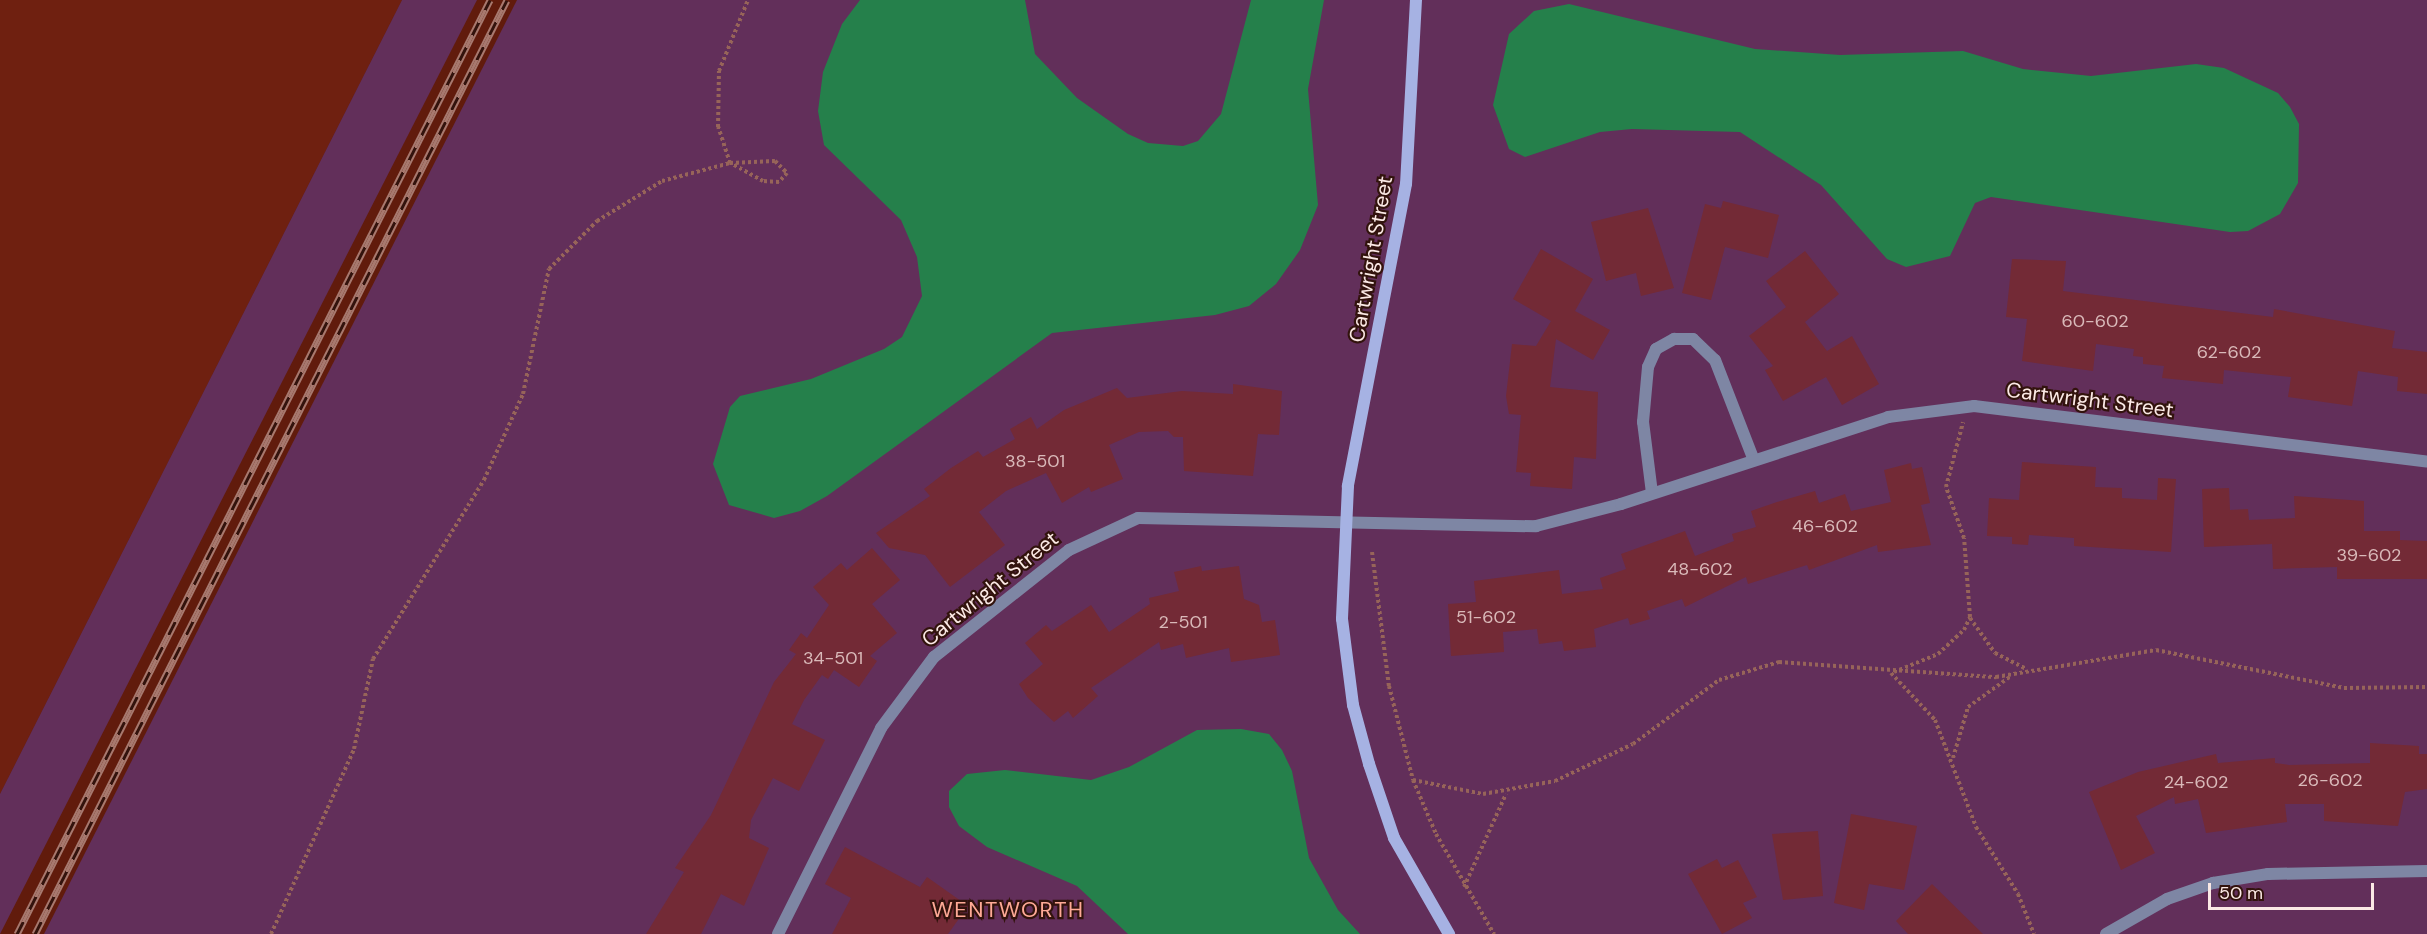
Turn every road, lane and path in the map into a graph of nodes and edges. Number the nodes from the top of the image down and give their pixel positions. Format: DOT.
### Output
graph roads {
  1 [pos="748,0"];
  2 [pos="1416,0"];
  3 [pos="730,163"];
  4 [pos="1964,407"];
  5 [pos="1753,458"];
  6 [pos="2427,462"];
  7 [pos="1652,493"];
  8 [pos="1343,521"];
  9 [pos="1371,552"];
  10 [pos="1970,617"];
  11 [pos="2029,669"];
  12 [pos="1891,673"];
  13 [pos="2016,674"];
  14 [pos="2427,687"];
  15 [pos="1953,759"];
  16 [pos="1413,780"];
  17 [pos="1506,793"];
  18 [pos="2427,871"];
  19 [pos="1464,887"];
  20 [pos="271,934"];
  21 [pos="778,934"];
  22 [pos="1449,934"];
  23 [pos="1494,934"];
  24 [pos="2034,934"];
  25 [pos="2106,934"];
  1 -- 3 [label="path"];
  2 -- 8 [label="street, Cartwright Street"];
  3 -- 3 [label="path"];
  3 -- 20 [label="path"];
  4 -- 5 [label="street, Cartwright Street"];
  4 -- 6 [label="street, Cartwright Street"];
  4 -- 10 [label="path"];
  5 -- 7 [label="street, Cartwright Street"];
  5 -- 7 [label="street"];
  7 -- 8 [label="street, Cartwright Street"];
  8 -- 21 [label="street, Cartwright Street"];
  8 -- 22 [label="street, Cartwright Street"];
  9 -- 16 [label="path"];
  10 -- 11 [label="path"];
  10 -- 12 [label="path"];
  11 -- 13 [label="path"];
  11 -- 14 [label="path"];
  12 -- 13 [label="path"];
  12 -- 15 [label="path"];
  12 -- 17 [label="path"];
  13 -- 15 [label="path"];
  15 -- 24 [label="path"];
  16 -- 17 [label="path"];
  16 -- 19 [label="path"];
  17 -- 19 [label="path"];
  18 -- 25 [label="street"];
  19 -- 23 [label="path"];
}
